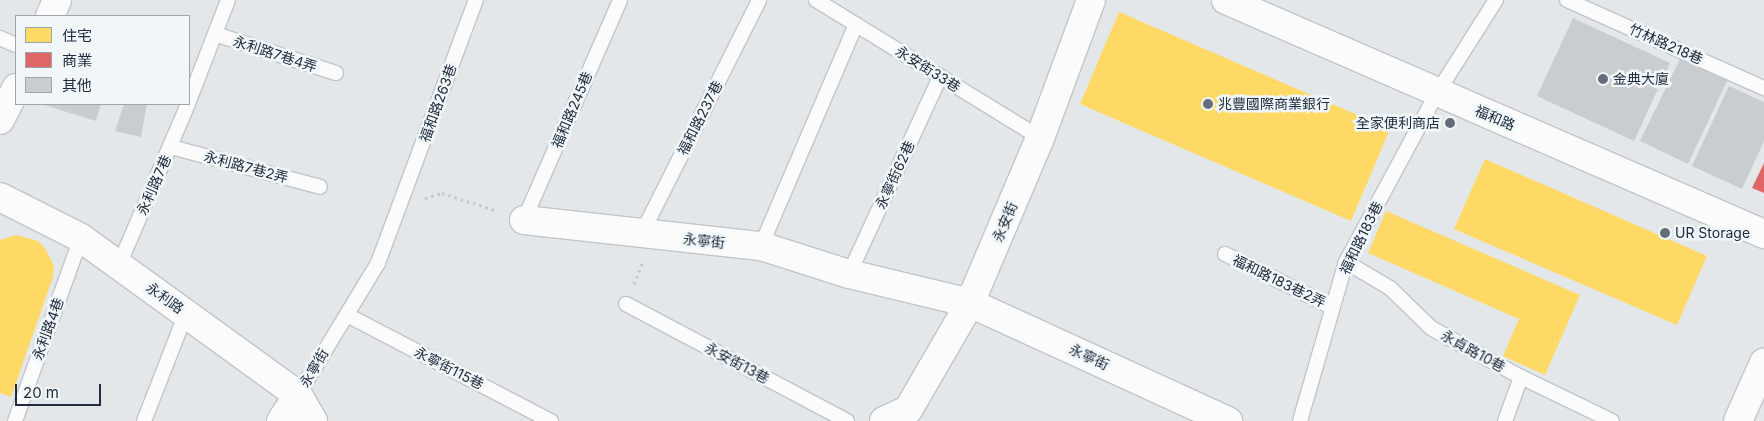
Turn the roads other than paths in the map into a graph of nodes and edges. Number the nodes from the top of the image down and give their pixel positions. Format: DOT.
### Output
graph roads {
  1 [pos="57,0"];
  2 [pos="228,0"];
  3 [pos="476,0"];
  4 [pos="620,0"];
  5 [pos="759,0"];
  6 [pos="816,0"];
  7 [pos="1092,0"];
  8 [pos="1226,0"];
  9 [pos="1496,0"];
  10 [pos="1567,0"];
  11 [pos="50,15"];
  12 [pos="856,24"];
  13 [pos="215,34"];
  14 [pos="0,38"];
  15 [pos="15,45"];
  16 [pos="336,73"];
  17 [pos="940,77"];
  18 [pos="192,82"];
  19 [pos="1764,88"];
  20 [pos="15,90"];
  21 [pos="1436,93"];
  22 [pos="187,105"];
  23 [pos="0,120"];
  24 [pos="1040,138"];
  25 [pos="171,147"];
  26 [pos="320,187"];
  27 [pos="0,197"];
  28 [pos="399,206"];
  29 [pos="524,220"];
  30 [pos="1764,234"];
  31 [pos="647,235"];
  32 [pos="81,238"];
  33 [pos="761,246"];
  34 [pos="1225,254"];
  35 [pos="1346,262"];
  36 [pos="119,265"];
  37 [pos="849,274"];
  38 [pos="970,303"];
  39 [pos="626,304"];
  40 [pos="1332,307"];
  41 [pos="186,313"];
  42 [pos="346,315"];
  43 [pos="1764,363"];
  44 [pos="1521,377"];
  45 [pos="298,394"];
  46 [pos="15,421"];
  47 [pos="144,421"];
  48 [pos="281,421"];
  49 [pos="314,421"];
  50 [pos="551,421"];
  51 [pos="847,421"];
  52 [pos="884,421"];
  53 [pos="1228,421"];
  54 [pos="1300,421"];
  55 [pos="1505,421"];
  56 [pos="1612,421"];
  57 [pos="1738,421"];
  1 -- 11 [label="street"];
  2 -- 13 [label="lane, 永利路7巷"];
  3 -- 28 [label="lane, 福和路263巷"];
  4 -- 29 [label="lane, 福和路245巷"];
  5 -- 31 [label="lane, 福和路237巷"];
  6 -- 12 [label="lane, 永安街33巷"];
  7 -- 24 [label="street, 永安街"];
  8 -- 21 [label="street, 福和路"];
  9 -- 21 [label="lane, 福和路183巷"];
  10 -- 19 [label="lane, 竹林路218巷"];
  12 -- 17 [label="lane, 永安街33巷"];
  12 -- 33 [label="lane"];
  13 -- 16 [label="lane, 永利路7巷4弄"];
  13 -- 18 [label="lane, 永利路7巷"];
  14 -- 15 [label="lane"];
  17 -- 24 [label="lane, 永安街33巷"];
  17 -- 37 [label="lane, 永寧街62巷"];
  20 -- 23 [label="street"];
  21 -- 30 [label="street, 福和路"];
  21 -- 35 [label="lane, 福和路183巷"];
  22 -- 25 [label="lane, 永利路7巷"];
  24 -- 38 [label="street, 永安街"];
  25 -- 26 [label="lane, 永利路7巷2弄"];
  25 -- 36 [label="lane, 永利路7巷"];
  27 -- 32 [label="street, 永利路"];
  28 -- 42 [label="lane, 永寧街"];
  29 -- 31 [label="street, 永寧街"];
  31 -- 33 [label="street, 永寧街"];
  32 -- 36 [label="street, 永利路"];
  32 -- 46 [label="lane, 永利路4巷"];
  33 -- 37 [label="street, 永寧街"];
  34 -- 40 [label="lane, 福和路183巷2弄"];
  35 -- 40 [label="lane, 福和路183巷"];
  35 -- 44 [label="lane, 永貞路10巷"];
  36 -- 41 [label="street, 永利路"];
  37 -- 38 [label="street, 永寧街"];
  38 -- 52 [label="street, 永安街"];
  38 -- 53 [label="street, 永寧街"];
  39 -- 51 [label="lane, 永安街13巷"];
  40 -- 54 [label="lane, 福和路183巷"];
  41 -- 45 [label="street, 永利路"];
  41 -- 47 [label="lane"];
  42 -- 45 [label="lane, 永寧街"];
  42 -- 50 [label="lane, 永寧街115巷"];
  43 -- 57 [label="street"];
  44 -- 55 [label="lane"];
  44 -- 56 [label="lane, 永貞路10巷"];
  45 -- 48 [label="street, 永寧街"];
  45 -- 49 [label="street, 永利路"];
}
